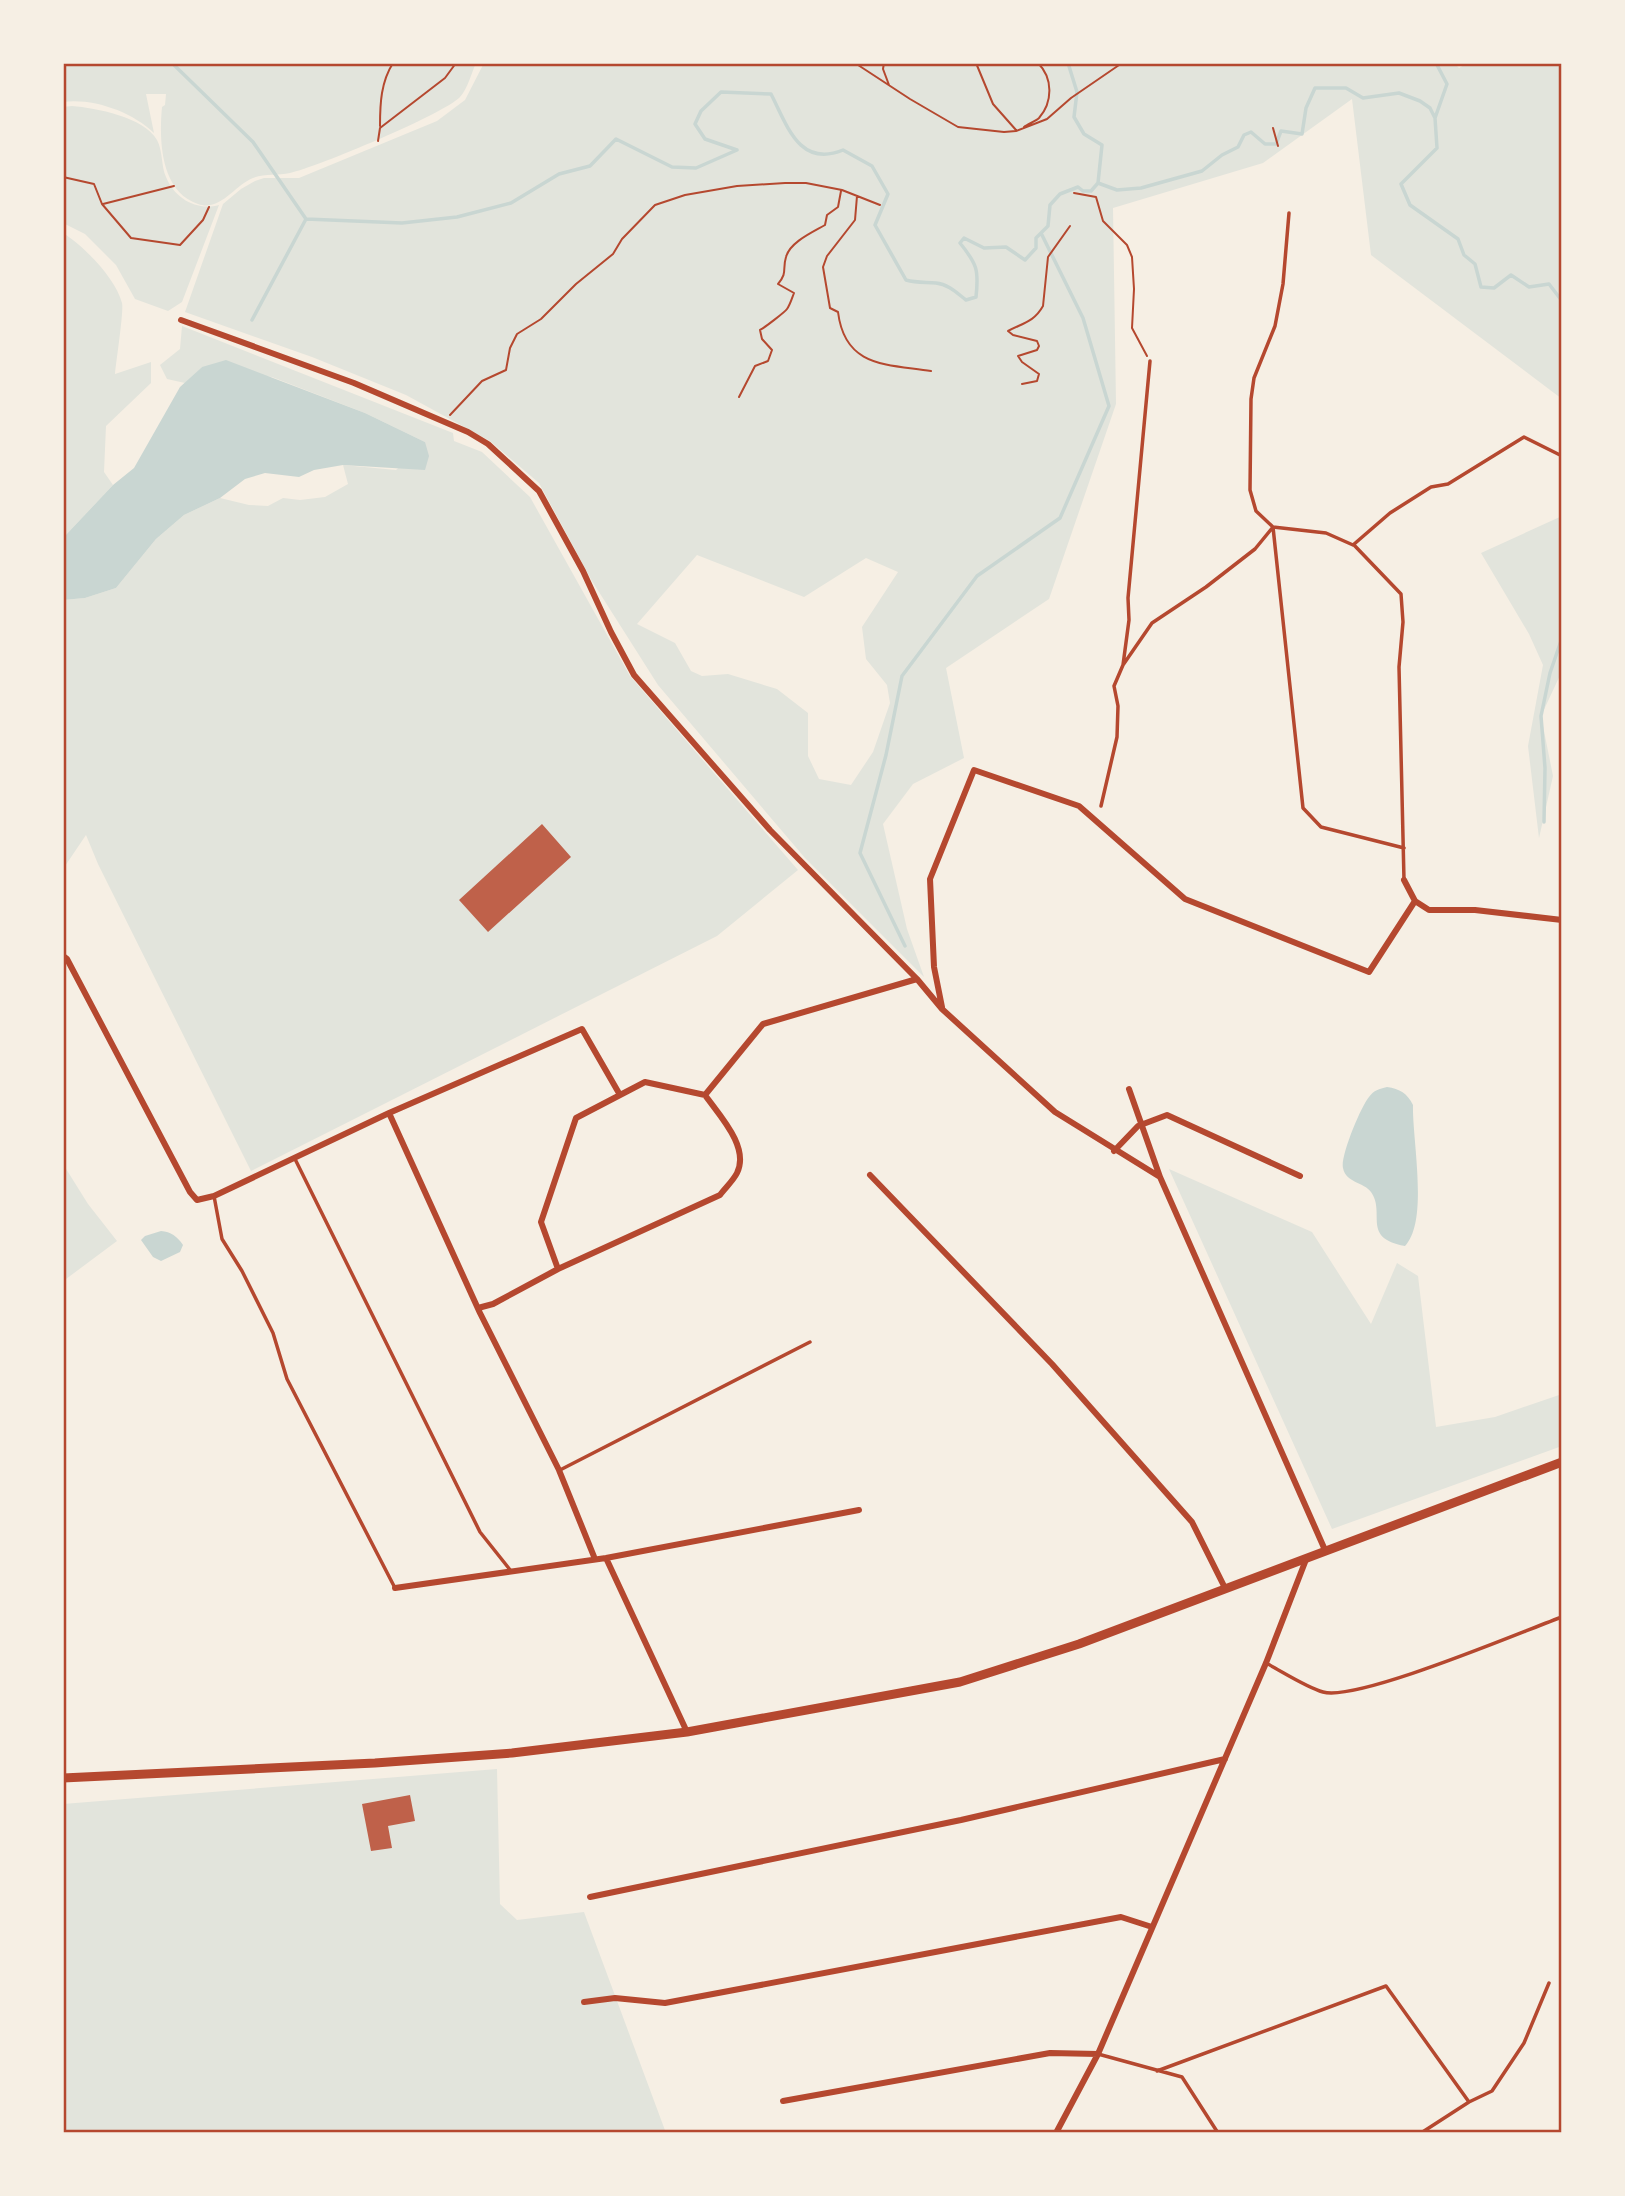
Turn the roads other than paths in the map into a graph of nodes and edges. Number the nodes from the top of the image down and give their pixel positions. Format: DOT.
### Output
graph roads {
  1 [pos="1289,213"];
  2 [pos="181,320"];
  3 [pos="1150,361"];
  4 [pos="1562,456"];
  5 [pos="1273,527"];
  6 [pos="1353,545"];
  7 [pos="1123,665"];
  8 [pos="1101,806"];
  9 [pos="1404,848"];
  10 [pos="1404,880"];
  11 [pos="1415,901"];
  12 [pos="1562,920"];
  13 [pos="63,956"];
  14 [pos="917,979"];
  15 [pos="942,1009"];
  16 [pos="1129,1089"];
  17 [pos="620,1095"];
  18 [pos="705,1095"];
  19 [pos="389,1113"];
  20 [pos="1141,1125"];
  21 [pos="1114,1151"];
  22 [pos="295,1159"];
  23 [pos="870,1175"];
  24 [pos="1300,1176"];
  25 [pos="1161,1179"];
  26 [pos="214,1196"];
  27 [pos="558,1269"];
  28 [pos="478,1308"];
  29 [pos="810,1342"];
  30 [pos="1562,1462"];
  31 [pos="559,1470"];
  32 [pos="859,1510"];
  33 [pos="1325,1550"];
  34 [pos="1307,1557"];
  35 [pos="606,1558"];
  36 [pos="595,1559"];
  37 [pos="511,1570"];
  38 [pos="395,1588"];
  39 [pos="1225,1588"];
  40 [pos="1562,1617"];
  41 [pos="1266,1663"];
  42 [pos="687,1732"];
  43 [pos="1225,1759"];
  44 [pos="63,1779"];
  45 [pos="590,1897"];
  46 [pos="1153,1927"];
  47 [pos="1549,1983"];
  48 [pos="584,2002"];
  49 [pos="1098,2054"];
  50 [pos="1157,2071"];
  51 [pos="783,2101"];
  52 [pos="1469,2102"];
  53 [pos="1056,2133"];
  54 [pos="1218,2133"];
  55 [pos="1421,2133"];
  1 -- 5 [label="lane"];
  2 -- 14 [label="street"];
  3 -- 7 [label="lane"];
  4 -- 6 [label="lane"];
  5 -- 6 [label="lane"];
  5 -- 7 [label="lane"];
  5 -- 9 [label="lane"];
  6 -- 9 [label="lane"];
  7 -- 8 [label="lane"];
  9 -- 10 [label="lane"];
  10 -- 11 [label="street"];
  11 -- 12 [label="street"];
  11 -- 15 [label="street"];
  13 -- 26 [label="street"];
  14 -- 15 [label="street"];
  14 -- 18 [label="street"];
  15 -- 21 [label="street"];
  16 -- 20 [label="street"];
  17 -- 18 [label="street"];
  17 -- 19 [label="street"];
  17 -- 27 [label="street"];
  18 -- 27 [label="street"];
  19 -- 22 [label="street"];
  19 -- 28 [label="street"];
  20 -- 21 [label="street"];
  20 -- 24 [label="street"];
  20 -- 25 [label="street"];
  21 -- 25 [label="street"];
  22 -- 26 [label="street"];
  22 -- 37 [label="lane"];
  23 -- 39 [label="street"];
  25 -- 33 [label="street"];
  26 -- 38 [label="lane"];
  27 -- 28 [label="street"];
  28 -- 31 [label="street"];
  29 -- 31 [label="lane"];
  30 -- 33 [label="main road"];
  31 -- 36 [label="street"];
  32 -- 35 [label="street"];
  33 -- 34 [label="main road"];
  34 -- 39 [label="main road"];
  34 -- 41 [label="street"];
  35 -- 36 [label="street"];
  35 -- 42 [label="street"];
  36 -- 37 [label="street"];
  37 -- 38 [label="street"];
  39 -- 42 [label="main road"];
  40 -- 41 [label="lane"];
  41 -- 43 [label="street"];
  42 -- 44 [label="main road"];
  43 -- 45 [label="street"];
  43 -- 46 [label="street"];
  46 -- 48 [label="street"];
  46 -- 49 [label="street"];
  47 -- 52 [label="lane"];
  49 -- 50 [label="lane"];
  49 -- 51 [label="street"];
  49 -- 53 [label="street"];
  50 -- 52 [label="lane"];
  50 -- 54 [label="lane"];
  52 -- 55 [label="lane"];
}
